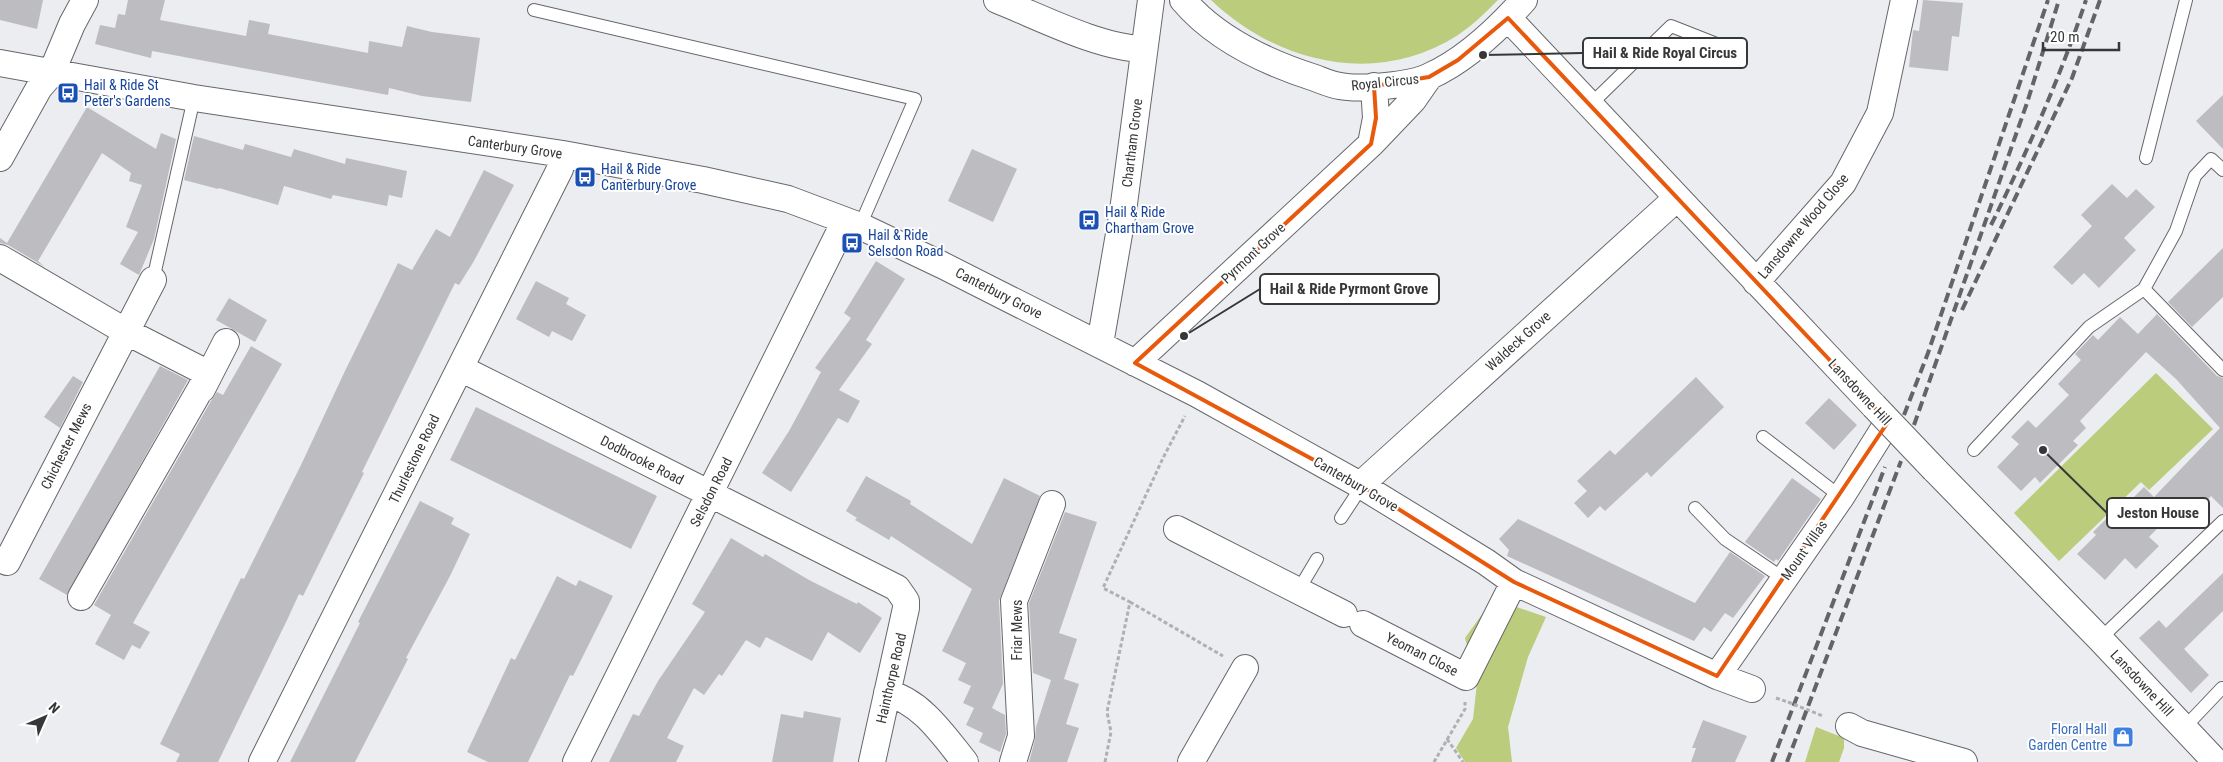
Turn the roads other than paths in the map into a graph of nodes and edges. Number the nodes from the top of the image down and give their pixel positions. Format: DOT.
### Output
graph roads {
  1 [pos="85,0"];
  2 [pos="997,0"];
  3 [pos="1151,0"];
  4 [pos="1183,0"];
  5 [pos="1904,0"];
  6 [pos="2186,0"];
  7 [pos="1516,9"];
  8 [pos="534,10"];
  9 [pos="1144,49"];
  10 [pos="1732,50"];
  11 [pos="0,64"];
  12 [pos="52,74"];
  13 [pos="1429,77"];
  14 [pos="1374,86"];
  15 [pos="194,98"];
  16 [pos="1590,105"];
  17 [pos="1371,144"];
  18 [pos="562,154"];
  19 [pos="0,158"];
  20 [pos="2146,158"];
  21 [pos="2223,170"];
  22 [pos="1677,198"];
  23 [pos="853,224"];
  24 [pos="0,258"];
  25 [pos="153,280"];
  26 [pos="1756,282"];
  27 [pos="2144,288"];
  28 [pos="125,330"];
  29 [pos="226,342"];
  30 [pos="1100,344"];
  31 [pos="1135,363"];
  32 [pos="460,368"];
  33 [pos="2223,370"];
  34 [pos="210,374"];
  35 [pos="1880,423"];
  36 [pos="1764,437"];
  37 [pos="1974,450"];
  38 [pos="1362,486"];
  39 [pos="710,493"];
  40 [pos="1841,497"];
  41 [pos="1052,504"];
  42 [pos="1695,508"];
  43 [pos="1341,518"];
  44 [pos="2223,521"];
  45 [pos="1177,529"];
  46 [pos="1317,559"];
  47 [pos="7,562"];
  48 [pos="1784,578"];
  49 [pos="1514,582"];
  50 [pos="1298,591"];
  51 [pos="903,594"];
  52 [pos="87,599"];
  53 [pos="2100,639"];
  54 [pos="1245,668"];
  55 [pos="1717,676"];
  56 [pos="2222,688"];
  57 [pos="1752,689"];
  58 [pos="887,693"];
  59 [pos="1850,726"];
  60 [pos="2184,728"];
  61 [pos="262,762"];
  62 [pos="576,762"];
  63 [pos="872,762"];
  64 [pos="965,762"];
  65 [pos="1013,762"];
  66 [pos="1191,762"];
  67 [pos="1964,762"];
  68 [pos="2216,762"];
  1 -- 12 [label="street"];
  2 -- 9 [label="street"];
  3 -- 9 [label="street, Chartham Grove"];
  4 -- 14 [label="street, Royal Circus"];
  5 -- 26 [label="street, Lansdowne Wood Close"];
  6 -- 20 [label="lane"];
  7 -- 13 [label="street, Royal Circus"];
  7 -- 16 [label="street, Lansdowne Hill"];
  8 -- 23 [label="lane"];
  9 -- 30 [label="street, Chartham Grove"];
  10 -- 16 [label="lane"];
  11 -- 12 [label="street, Canterbury Grove"];
  12 -- 15 [label="street, Canterbury Grove"];
  12 -- 19 [label="street"];
  13 -- 14 [label="street, Royal Circus"];
  13 -- 17 [label="street, Pyrmont Grove"];
  14 -- 17 [label="street"];
  15 -- 18 [label="street, Canterbury Grove"];
  15 -- 25 [label="lane"];
  16 -- 22 [label="street, Lansdowne Hill"];
  17 -- 31 [label="street, Pyrmont Grove"];
  18 -- 23 [label="street, Canterbury Grove"];
  18 -- 32 [label="street, Thurlestone Road"];
  21 -- 27 [label="lane"];
  22 -- 26 [label="street, Lansdowne Hill"];
  22 -- 38 [label="street, Waldeck Grove"];
  23 -- 30 [label="street, Canterbury Grove"];
  23 -- 39 [label="street, Selsdon Road"];
  24 -- 28 [label="street"];
  25 -- 28 [label="street, Chichester Mews"];
  26 -- 35 [label="street, Lansdowne Hill"];
  27 -- 33 [label="lane"];
  27 -- 37 [label="lane"];
  28 -- 34 [label="street"];
  28 -- 47 [label="street, Chichester Mews"];
  29 -- 34 [label="street"];
  30 -- 31 [label="street, Canterbury Grove"];
  31 -- 38 [label="street, Canterbury Grove"];
  32 -- 39 [label="street, Dodbrooke Road"];
  32 -- 61 [label="street, Thurlestone Road"];
  34 -- 52 [label="street"];
  35 -- 40 [label="street, Mount Villas"];
  35 -- 53 [label="street, Lansdowne Hill, bridge"];
  36 -- 40 [label="lane"];
  38 -- 43 [label="lane"];
  38 -- 49 [label="street, Canterbury Grove"];
  39 -- 51 [label="street, Dodbrooke Road"];
  39 -- 62 [label="street, Selsdon Road"];
  40 -- 48 [label="street, Mount Villas"];
  41 -- 65 [label="street, Friar Mews"];
  42 -- 48 [label="lane"];
  44 -- 53 [label="lane"];
  45 -- 50 [label="street, Yeoman Close"];
  46 -- 50 [label="lane"];
  48 -- 55 [label="street, Mount Villas"];
  49 -- 50 [label="street, Yeoman Close"];
  49 -- 55 [label="street, Canterbury Grove"];
  51 -- 58 [label="street, Hainthorpe Road"];
  53 -- 60 [label="street, Lansdowne Hill"];
  54 -- 66 [label="street"];
  55 -- 57 [label="street, Canterbury Grove"];
  56 -- 60 [label="lane"];
  58 -- 63 [label="street, Hainthorpe Road"];
  58 -- 64 [label="street"];
  59 -- 67 [label="street"];
  60 -- 68 [label="street, Lansdowne Hill"];
}
